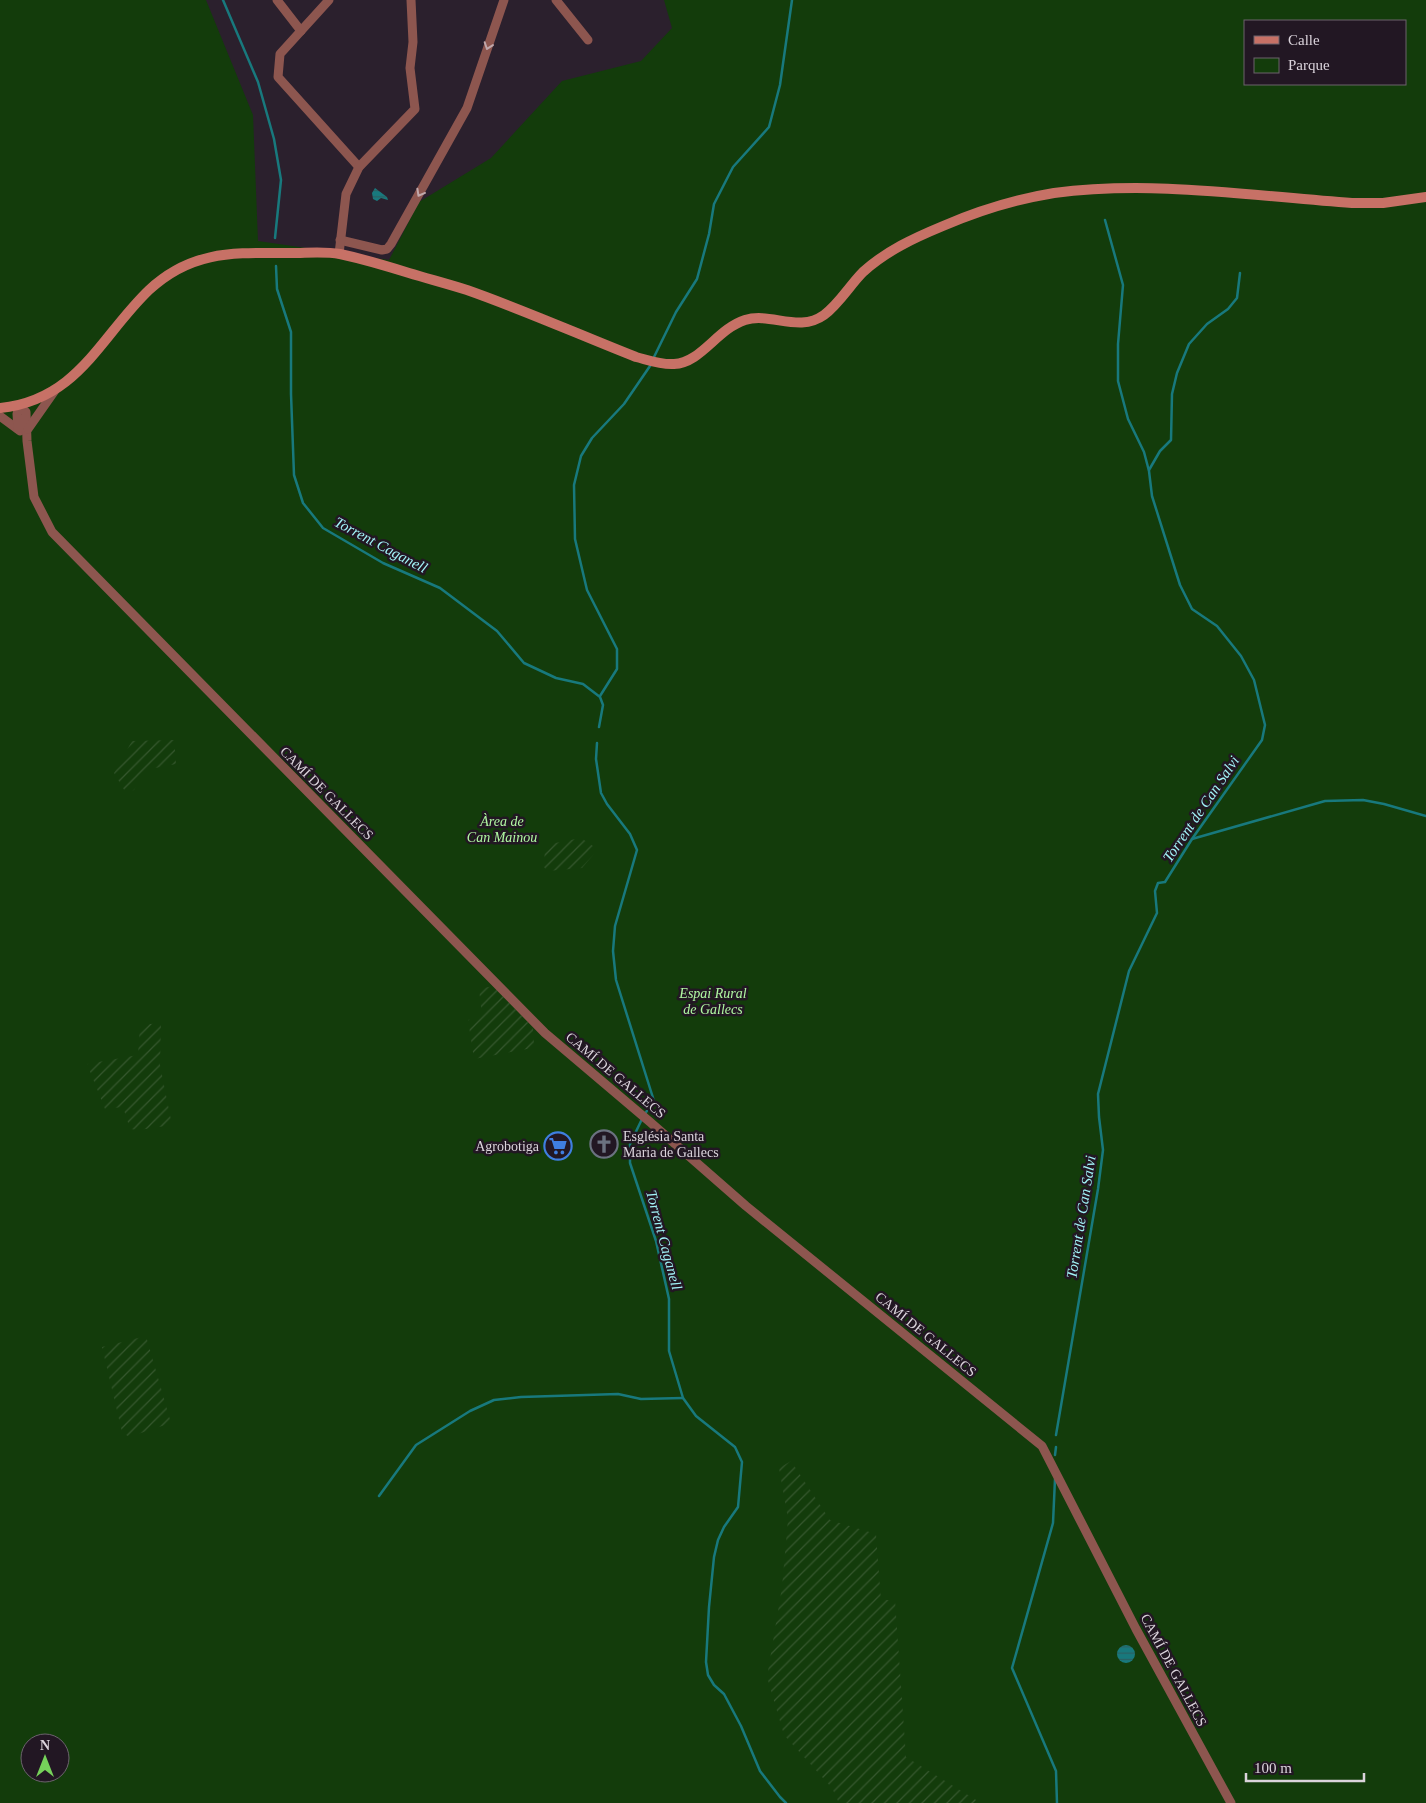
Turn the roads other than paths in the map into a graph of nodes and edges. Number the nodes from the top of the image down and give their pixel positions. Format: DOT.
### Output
graph roads {
  1 [pos="276,0"];
  2 [pos="329,0"];
  3 [pos="411,0"];
  4 [pos="504,0"];
  5 [pos="556,0"];
  6 [pos="301,31"];
  7 [pos="588,40"];
  8 [pos="360,167"];
  9 [pos="1426,197"];
  10 [pos="340,240"];
  11 [pos="338,254"];
  12 [pos="56,390"];
  13 [pos="18,406"];
  14 [pos="0,408"];
  15 [pos="0,416"];
  16 [pos="18,429"];
  17 [pos="28,429"];
  18 [pos="27,441"];
  19 [pos="1231,1803"];
  1 -- 6 [label="street"];
  2 -- 6 [label="street"];
  3 -- 8 [label="street"];
  4 -- 10 [label="street, one-way"];
  5 -- 7 [label="street"];
  6 -- 8 [label="street"];
  8 -- 10 [label="street"];
  9 -- 11 [label="main road"];
  10 -- 11 [label="street"];
  11 -- 12 [label="main road"];
  12 -- 13 [label="main road"];
  12 -- 17 [label="street"];
  13 -- 14 [label="main road"];
  13 -- 16 [label="street"];
  13 -- 17 [label="street, CAMÍ DE GALLECS"];
  15 -- 16 [label="street, CAMÍ DE GALLECS"];
  16 -- 18 [label="street, CAMÍ DE GALLECS"];
  17 -- 18 [label="street, CAMÍ DE GALLECS"];
  18 -- 19 [label="street, CAMÍ DE GALLECS"];
}
